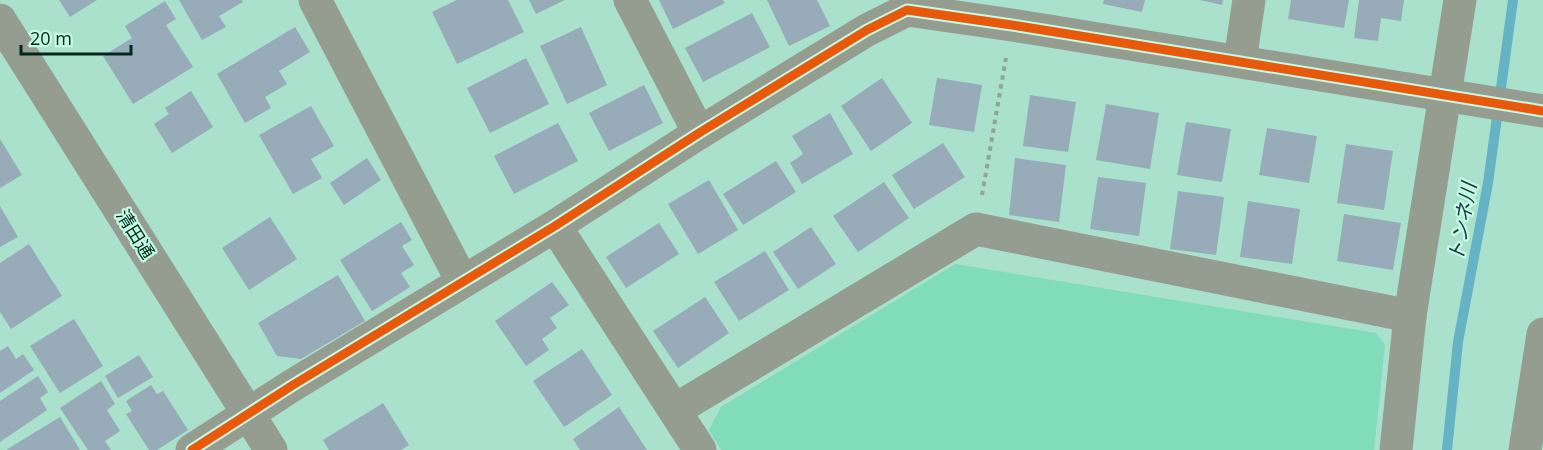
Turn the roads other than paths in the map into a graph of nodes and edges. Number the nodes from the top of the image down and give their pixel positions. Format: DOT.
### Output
graph roads {
  1 [pos="315,0"];
  2 [pos="630,0"];
  3 [pos="1249,0"];
  4 [pos="1460,0"];
  5 [pos="904,5"];
  6 [pos="0,20"];
  7 [pos="1240,61"];
  8 [pos="1458,98"];
  9 [pos="1539,110"];
  10 [pos="699,133"];
  11 [pos="555,226"];
  12 [pos="462,281"];
  13 [pos="1410,316"];
  14 [pos="1543,335"];
  15 [pos="675,410"];
  16 [pos="248,413"];
  17 [pos="192,450"];
  18 [pos="271,450"];
  19 [pos="700,450"];
  20 [pos="1396,450"];
  21 [pos="1525,450"];
  1 -- 12 [label="street"];
  2 -- 10 [label="street"];
  3 -- 7 [label="street"];
  4 -- 8 [label="street"];
  5 -- 7 [label="street"];
  5 -- 10 [label="street"];
  6 -- 16 [label="street, 清田通"];
  7 -- 8 [label="street"];
  8 -- 9 [label="street"];
  8 -- 13 [label="street"];
  10 -- 11 [label="street"];
  11 -- 12 [label="street"];
  11 -- 15 [label="street"];
  12 -- 16 [label="street"];
  13 -- 15 [label="street"];
  13 -- 20 [label="street"];
  14 -- 21 [label="street"];
  15 -- 19 [label="street"];
  16 -- 17 [label="street"];
  16 -- 18 [label="street, 清田通"];
}
